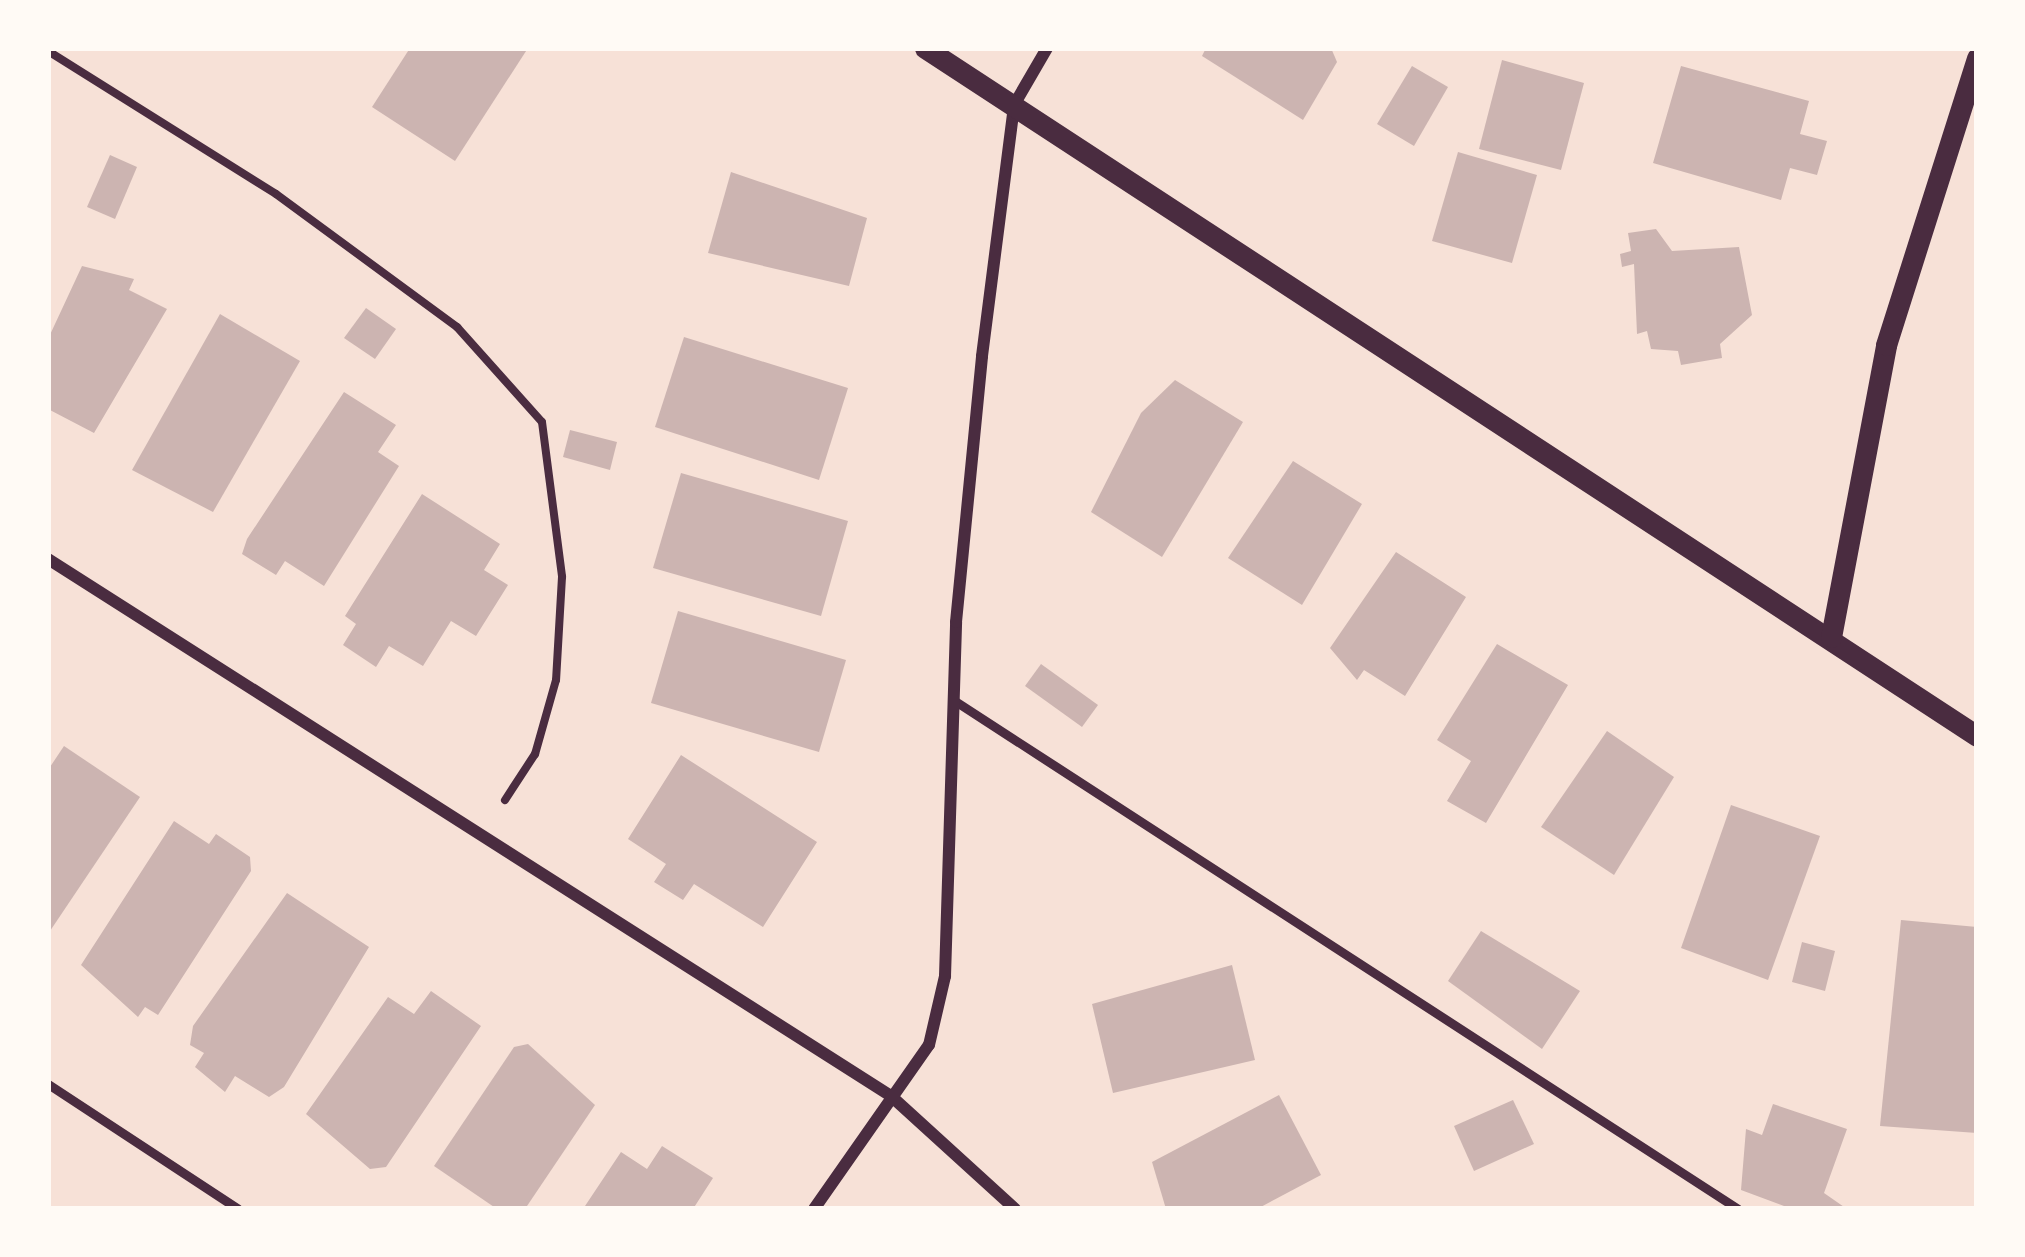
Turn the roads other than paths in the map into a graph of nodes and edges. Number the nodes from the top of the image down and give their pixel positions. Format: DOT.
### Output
graph roads {
  1 [pos="925,48"];
  2 [pos="1047,48"];
  3 [pos="1977,58"];
  4 [pos="1014,105"];
  5 [pos="48,559"];
  6 [pos="1831,637"];
  7 [pos="955,701"];
  8 [pos="1950,717"];
  9 [pos="1977,720"];
  10 [pos="1977,736"];
  11 [pos="48,1084"];
  12 [pos="891,1096"];
  13 [pos="238,1209"];
  14 [pos="814,1209"];
  15 [pos="1015,1209"];
  16 [pos="1738,1209"];
  1 -- 4 [label="street"];
  2 -- 4 [label="street"];
  3 -- 6 [label="street"];
  4 -- 6 [label="street"];
  4 -- 7 [label="street"];
  5 -- 12 [label="street"];
  6 -- 8 [label="street"];
  7 -- 12 [label="street"];
  7 -- 16 [label="lane"];
  8 -- 9 [label="street"];
  8 -- 10 [label="street"];
  11 -- 13 [label="lane"];
  12 -- 14 [label="street"];
  12 -- 15 [label="street"];
}
